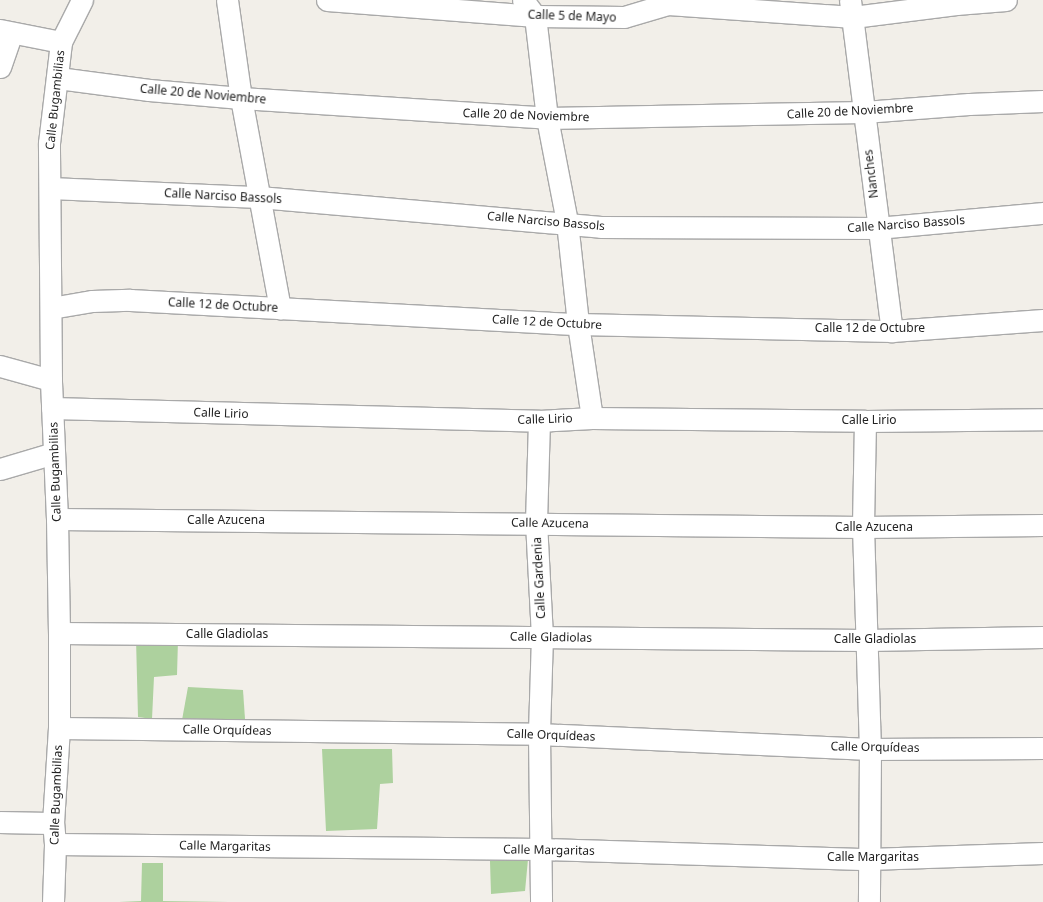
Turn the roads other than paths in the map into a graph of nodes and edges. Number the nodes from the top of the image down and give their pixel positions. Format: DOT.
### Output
graph roads {
  1 [pos="82,0"];
  2 [pos="227,0"];
  3 [pos="327,0"];
  4 [pos="1006,0"];
  5 [pos="956,2"];
  6 [pos="406,3"];
  7 [pos="738,4"];
  8 [pos="529,8"];
  9 [pos="624,9"];
  10 [pos="851,9"];
  11 [pos="6,32"];
  12 [pos="61,42"];
  13 [pos="0,67"];
  14 [pos="58,78"];
  15 [pos="241,98"];
  16 [pos="1043,101"];
  17 [pos="864,112"];
  18 [pos="547,118"];
  19 [pos="50,188"];
  20 [pos="259,197"];
  21 [pos="1043,213"];
  22 [pos="567,222"];
  23 [pos="877,228"];
  24 [pos="51,308"];
  25 [pos="280,308"];
  26 [pos="1043,320"];
  27 [pos="578,324"];
  28 [pos="892,330"];
  29 [pos="0,366"];
  30 [pos="52,380"];
  31 [pos="52,408"];
  32 [pos="592,418"];
  33 [pos="1040,419"];
  34 [pos="539,421"];
  35 [pos="865,421"];
  36 [pos="54,453"];
  37 [pos="0,469"];
  38 [pos="57,519"];
  39 [pos="536,522"];
  40 [pos="1043,525"];
  41 [pos="863,527"];
  42 [pos="58,633"];
  43 [pos="542,636"];
  44 [pos="1043,637"];
  45 [pos="866,640"];
  46 [pos="59,728"];
  47 [pos="539,734"];
  48 [pos="870,748"];
  49 [pos="1043,748"];
  50 [pos="0,822"];
  51 [pos="54,824"];
  52 [pos="55,844"];
  53 [pos="542,849"];
  54 [pos="1043,853"];
  55 [pos="869,859"];
  56 [pos="53,902"];
  57 [pos="541,902"];
  58 [pos="868,902"];
  1 -- 12 [label="street"];
  2 -- 15 [label="street"];
  3 -- 6 [label="street, Calle 5 de Mayo"];
  4 -- 5 [label="street, Calle 5 de Mayo"];
  5 -- 10 [label="street, Calle 5 de Mayo"];
  6 -- 8 [label="street, Calle 5 de Mayo"];
  7 -- 9 [label="street, Calle 5 de Mayo"];
  7 -- 10 [label="street, Calle 5 de Mayo"];
  8 -- 9 [label="street, Calle 5 de Mayo"];
  8 -- 18 [label="street"];
  10 -- 17 [label="street, Nanches"];
  11 -- 12 [label="street"];
  11 -- 13 [label="street"];
  12 -- 14 [label="street, Calle Bugambilias"];
  14 -- 15 [label="street, Calle 20 de Noviembre"];
  14 -- 19 [label="street, Calle Bugambilias"];
  15 -- 18 [label="street, Calle 20 de Noviembre"];
  15 -- 20 [label="street"];
  16 -- 17 [label="street, Calle 20 de Noviembre"];
  17 -- 18 [label="street, Calle 20 de Noviembre"];
  17 -- 23 [label="street, Nanches"];
  18 -- 22 [label="street"];
  19 -- 20 [label="street, Calle Narciso Bassols"];
  19 -- 24 [label="street, Calle Bugambilias"];
  20 -- 22 [label="street, Calle Narciso Bassols"];
  20 -- 25 [label="street"];
  21 -- 23 [label="street, Calle Narciso Bassols"];
  22 -- 23 [label="street, Calle Narciso Bassols"];
  22 -- 27 [label="street"];
  23 -- 28 [label="street, Nanches"];
  24 -- 25 [label="street, Calle 12 de Octubre"];
  24 -- 30 [label="street, Calle Bugambilias"];
  25 -- 27 [label="street, Calle 12 de Octubre"];
  26 -- 28 [label="street, Calle 12 de Octubre"];
  27 -- 28 [label="street, Calle 12 de Octubre"];
  27 -- 32 [label="street"];
  29 -- 30 [label="street"];
  30 -- 31 [label="street, Calle Bugambilias"];
  31 -- 34 [label="street, Calle Lirio"];
  31 -- 36 [label="street, Calle Bugambilias"];
  32 -- 34 [label="street, Calle Lirio"];
  32 -- 35 [label="street, Calle Lirio"];
  33 -- 35 [label="street, Calle Lirio"];
  34 -- 39 [label="street, Calle Gardenia"];
  35 -- 41 [label="street"];
  36 -- 37 [label="street"];
  36 -- 38 [label="street, Calle Bugambilias"];
  38 -- 39 [label="street, Calle Azucena"];
  38 -- 42 [label="street, Calle Bugambilias"];
  39 -- 41 [label="street, Calle Azucena"];
  39 -- 43 [label="street, Calle Gardenia"];
  40 -- 41 [label="street, Calle Azucena"];
  41 -- 45 [label="street"];
  42 -- 43 [label="street, Calle Gladiolas"];
  42 -- 46 [label="street, Calle Bugambilias"];
  43 -- 45 [label="street, Calle Gladiolas"];
  43 -- 47 [label="street, Calle Gardenia"];
  44 -- 45 [label="street, Calle Gladiolas"];
  45 -- 48 [label="street"];
  46 -- 47 [label="street, Calle Orquídeas"];
  46 -- 51 [label="street, Calle Bugambilias"];
  47 -- 48 [label="street, Calle Orquídeas"];
  47 -- 53 [label="street, Calle Gardenia"];
  48 -- 49 [label="street, Calle Orquídeas"];
  48 -- 55 [label="street"];
  50 -- 51 [label="street"];
  51 -- 52 [label="street, Calle Bugambilias"];
  52 -- 53 [label="street, Calle Margaritas"];
  52 -- 56 [label="street, Calle Bugambilias"];
  53 -- 55 [label="street, Calle Margaritas"];
  53 -- 57 [label="street, Calle Gardenia"];
  54 -- 55 [label="street, Calle Margaritas"];
  55 -- 58 [label="street"];
}
